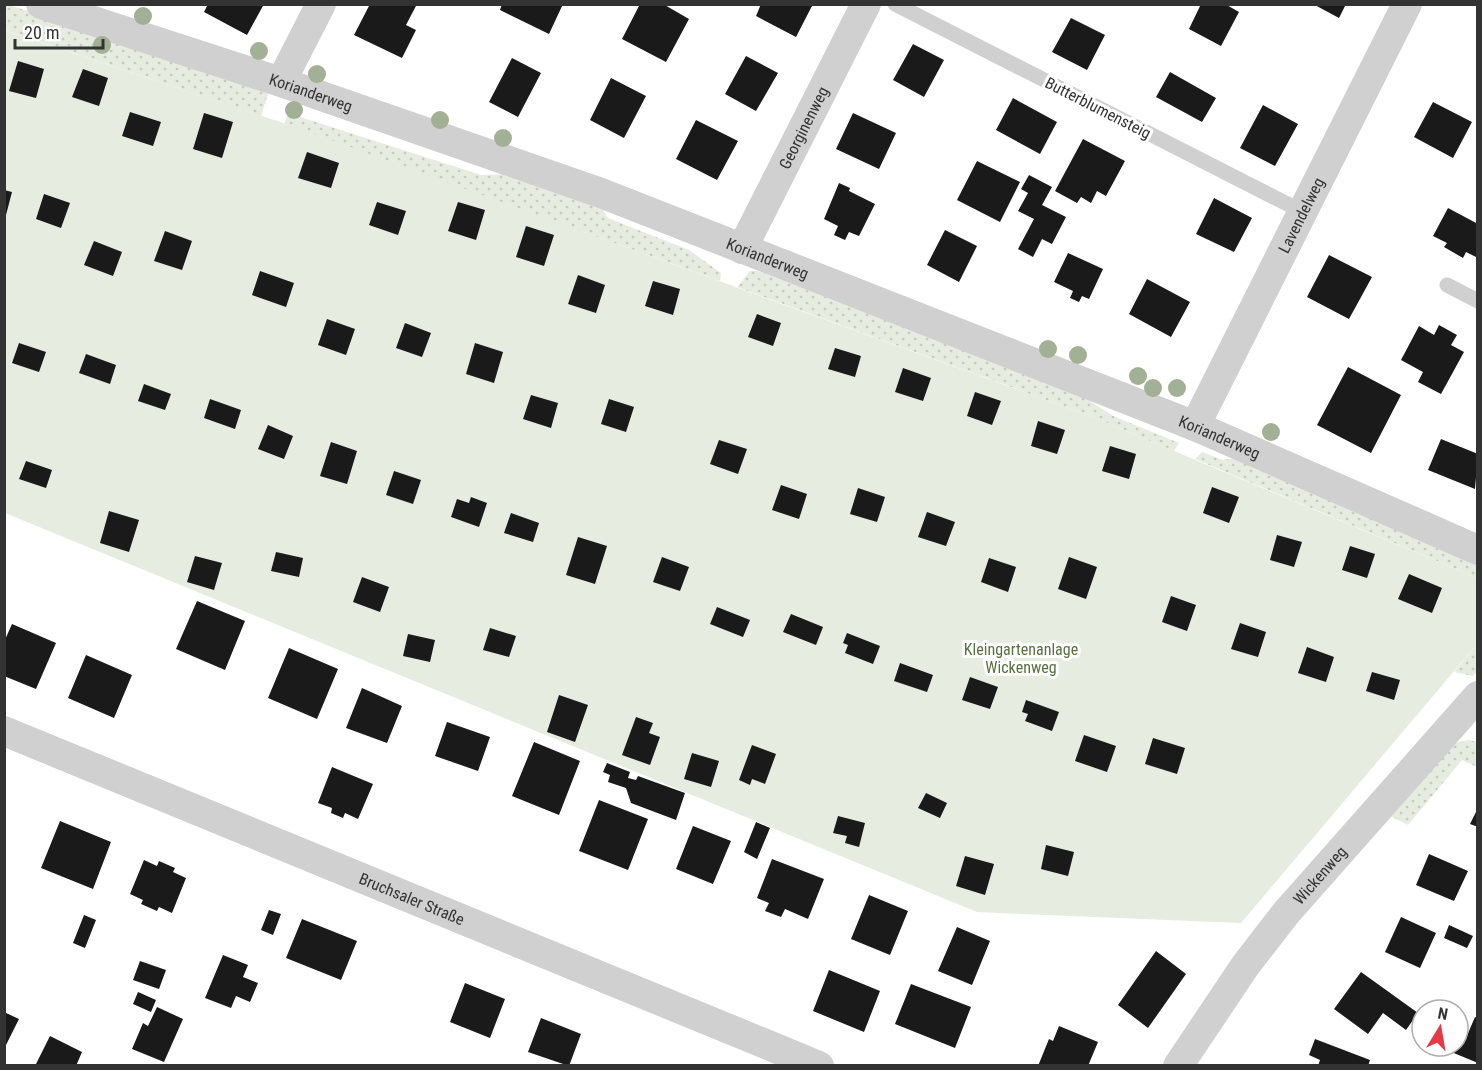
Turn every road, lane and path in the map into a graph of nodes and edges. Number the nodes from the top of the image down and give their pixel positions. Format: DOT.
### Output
graph roads {
  1 [pos="41,4"];
  2 [pos="321,4"];
  3 [pos="866,4"];
  4 [pos="894,4"];
  5 [pos="1407,4"];
  6 [pos="281,82"];
  7 [pos="1301,211"];
  8 [pos="742,249"];
  9 [pos="1447,285"];
  10 [pos="1478,301"];
  11 [pos="1195,426"];
  12 [pos="1478,550"];
  13 [pos="1473,709"];
  14 [pos="4,731"];
  15 [pos="819,1065"];
  16 [pos="1178,1065"];
  1 -- 6 [label="street, Korianderweg"];
  2 -- 6 [label="street"];
  3 -- 8 [label="street, Georginenweg"];
  4 -- 7 [label="lane, Butterblumensteig"];
  5 -- 7 [label="street, Lavendelweg"];
  6 -- 8 [label="street, Korianderweg"];
  7 -- 11 [label="street, Lavendelweg"];
  8 -- 11 [label="street, Korianderweg"];
  9 -- 10 [label="lane"];
  11 -- 12 [label="street, Korianderweg"];
  13 -- 16 [label="street, Wickenweg"];
  14 -- 15 [label="street, Bruchsaler Straße"];
}
